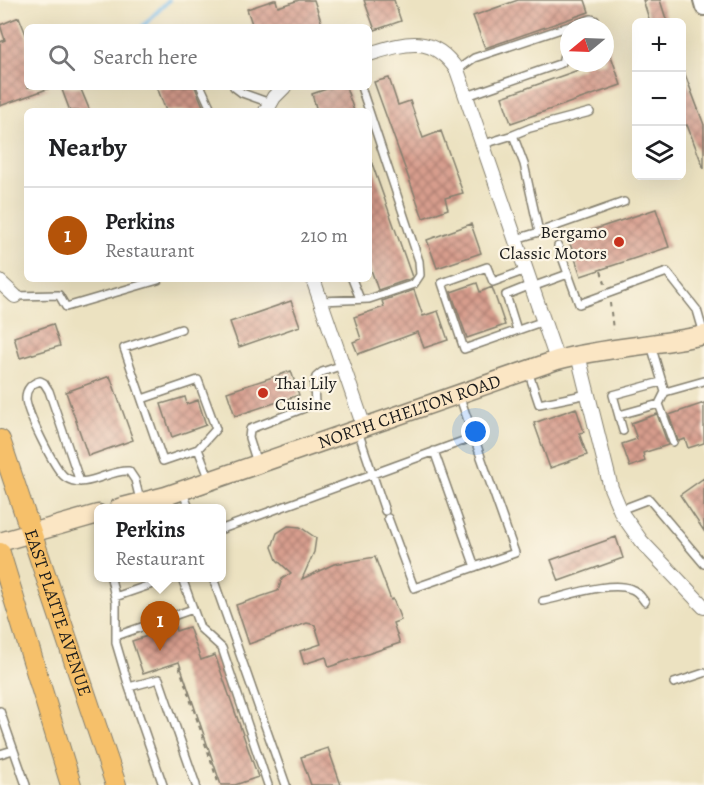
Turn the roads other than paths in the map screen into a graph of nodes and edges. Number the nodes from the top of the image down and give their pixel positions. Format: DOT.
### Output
graph roads {
  1 [pos="702,0"];
  2 [pos="704,7"];
  3 [pos="560,29"];
  4 [pos="372,53"];
  5 [pos="560,64"];
  6 [pos="457,70"];
  7 [pos="202,90"];
  8 [pos="238,90"];
  9 [pos="282,90"];
  10 [pos="363,90"];
  11 [pos="467,96"];
  12 [pos="268,107"];
  13 [pos="211,108"];
  14 [pos="369,108"];
  15 [pos="590,112"];
  16 [pos="372,118"];
  17 [pos="513,135"];
  18 [pos="484,144"];
  19 [pos="624,202"];
  20 [pos="539,232"];
  21 [pos="516,240"];
  22 [pos="558,246"];
  23 [pos="526,270"];
  24 [pos="568,274"];
  25 [pos="0,282"];
  26 [pos="152,282"];
  27 [pos="314,282"];
  28 [pos="353,282"];
  29 [pos="532,286"];
  30 [pos="15,296"];
  31 [pos="360,299"];
  32 [pos="321,301"];
  33 [pos="543,321"];
  34 [pos="181,329"];
  35 [pos="517,330"];
  36 [pos="704,335"];
  37 [pos="651,345"];
  38 [pos="578,355"];
  39 [pos="557,360"];
  40 [pos="343,366"];
  41 [pos="528,370"];
  42 [pos="704,381"];
  43 [pos="661,382"];
  44 [pos="665,392"];
  45 [pos="459,394"];
  46 [pos="589,394"];
  47 [pos="142,399"];
  48 [pos="660,404"];
  49 [pos="619,415"];
  50 [pos="361,429"];
  51 [pos="623,431"];
  52 [pos="474,437"];
  53 [pos="0,440"];
  54 [pos="673,442"];
  55 [pos="198,449"];
  56 [pos="434,451"];
  57 [pos="257,464"];
  58 [pos="372,473"];
  59 [pos="210,480"];
  60 [pos="80,482"];
  61 [pos="182,490"];
  62 [pos="149,504"];
  63 [pos="187,504"];
  64 [pos="620,510"];
  65 [pos="94,515"];
  66 [pos="226,528"];
  67 [pos="31,532"];
  68 [pos="0,542"];
  69 [pos="0,553"];
  70 [pos="704,564"];
  71 [pos="475,567"];
  72 [pos="112,582"];
  73 [pos="158,582"];
  74 [pos="183,582"];
  75 [pos="214,582"];
  76 [pos="115,597"];
  77 [pos="543,601"];
  78 [pos="645,602"];
  79 [pos="702,602"];
  80 [pos="193,609"];
  81 [pos="116,636"];
  82 [pos="704,672"];
  83 [pos="674,683"];
  84 [pos="129,687"];
  85 [pos="0,711"];
  86 [pos="13,750"];
  87 [pos="0,754"];
  88 [pos="26,785"];
  89 [pos="71,785"];
  90 [pos="116,785"];
  91 [pos="163,785"];
  92 [pos="196,785"];
  93 [pos="268,785"];
  94 [pos="286,785"];
  1 -- 2 [label="street"];
  3 -- 6 [label="lane"];
  4 -- 6 [label="street"];
  5 -- 11 [label="lane"];
  6 -- 11 [label="street"];
  7 -- 13 [label="lane"];
  8 -- 12 [label="lane"];
  9 -- 12 [label="street"];
  10 -- 14 [label="lane"];
  11 -- 18 [label="street"];
  15 -- 17 [label="lane"];
  16 -- 31 [label="lane"];
  17 -- 18 [label="lane"];
  17 -- 20 [label="lane"];
  18 -- 21 [label="street"];
  19 -- 20 [label="lane"];
  20 -- 21 [label="lane"];
  21 -- 23 [label="street"];
  22 -- 24 [label="lane"];
  23 -- 29 [label="street"];
  23 -- 35 [label="lane"];
  24 -- 29 [label="lane"];
  24 -- 36 [label="lane"];
  25 -- 30 [label="street"];
  26 -- 30 [label="lane"];
  27 -- 32 [label="street"];
  28 -- 31 [label="lane"];
  29 -- 33 [label="street"];
  29 -- 35 [label="lane"];
  31 -- 32 [label="lane"];
  32 -- 40 [label="street"];
  33 -- 35 [label="lane"];
  33 -- 39 [label="street"];
  34 -- 47 [label="lane"];
  36 -- 37 [label="main road, NORTH CHELTON ROAD"];
  37 -- 38 [label="main road, NORTH CHELTON ROAD"];
  37 -- 43 [label="lane"];
  38 -- 39 [label="main road, NORTH CHELTON ROAD"];
  38 -- 46 [label="street"];
  39 -- 41 [label="main road, NORTH CHELTON ROAD"];
  40 -- 50 [label="street"];
  40 -- 57 [label="lane"];
  41 -- 45 [label="main road, NORTH CHELTON ROAD"];
  41 -- 46 [label="lane"];
  42 -- 44 [label="lane"];
  43 -- 44 [label="lane"];
  43 -- 49 [label="lane"];
  44 -- 48 [label="lane"];
  45 -- 50 [label="main road, NORTH CHELTON ROAD"];
  45 -- 52 [label="lane"];
  46 -- 64 [label="street"];
  47 -- 55 [label="lane"];
  47 -- 55 [label="lane"];
  48 -- 49 [label="lane"];
  48 -- 54 [label="lane"];
  49 -- 51 [label="lane"];
  50 -- 57 [label="main road, NORTH CHELTON ROAD"];
  50 -- 58 [label="lane"];
  52 -- 56 [label="lane"];
  52 -- 71 [label="lane"];
  53 -- 67 [label="main road, EAST PLATTE AVENUE"];
  55 -- 59 [label="lane"];
  56 -- 58 [label="lane"];
  56 -- 71 [label="lane"];
  57 -- 59 [label="main road, NORTH CHELTON ROAD"];
  58 -- 66 [label="lane"];
  58 -- 71 [label="lane"];
  59 -- 61 [label="main road, NORTH CHELTON ROAD"];
  60 -- 60 [label="lane"];
  60 -- 62 [label="lane"];
  61 -- 62 [label="main road, NORTH CHELTON ROAD"];
  61 -- 63 [label="lane"];
  64 -- 70 [label="lane"];
  64 -- 79 [label="street"];
  65 -- 67 [label="main road"];
  67 -- 68 [label="main road"];
  67 -- 90 [label="main road, EAST PLATTE AVENUE"];
  69 -- 89 [label="main road, EAST PLATTE AVENUE"];
  72 -- 76 [label="lane"];
  73 -- 76 [label="lane"];
  74 -- 80 [label="lane"];
  75 -- 94 [label="lane"];
  76 -- 81 [label="lane"];
  77 -- 78 [label="lane"];
  80 -- 81 [label="lane"];
  80 -- 93 [label="lane"];
  81 -- 84 [label="lane"];
  82 -- 83 [label="lane"];
  84 -- 91 [label="lane"];
  84 -- 92 [label="lane"];
  85 -- 86 [label="lane"];
  86 -- 87 [label="lane"];
  86 -- 88 [label="lane"];
}
